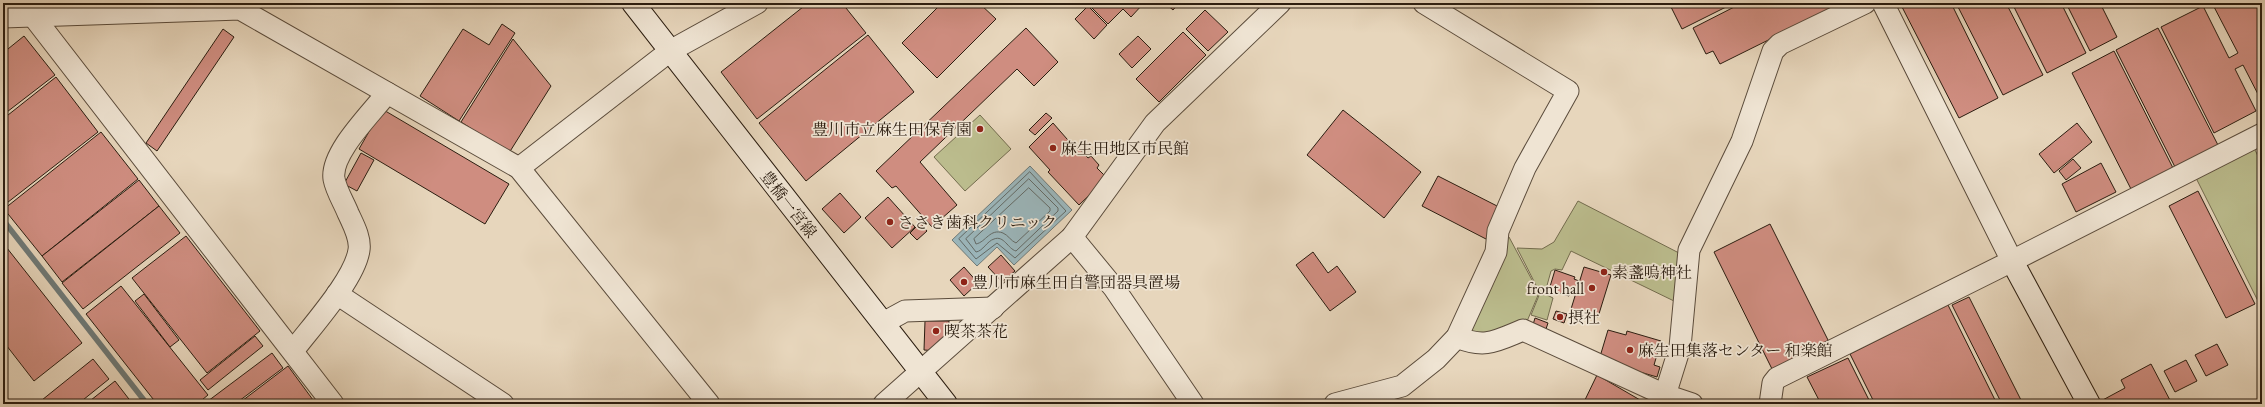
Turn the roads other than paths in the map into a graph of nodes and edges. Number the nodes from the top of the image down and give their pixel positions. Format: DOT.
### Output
graph roads {
  1 [pos="633,3"];
  2 [pos="757,3"];
  3 [pos="1280,3"];
  4 [pos="1424,3"];
  5 [pos="1865,3"];
  6 [pos="1883,3"];
  7 [pos="241,6"];
  8 [pos="33,16"];
  9 [pos="3,17"];
  10 [pos="670,51"];
  11 [pos="387,93"];
  12 [pos="2262,134"];
  13 [pos="519,168"];
  14 [pos="1072,237"];
  15 [pos="2012,261"];
  16 [pos="337,294"];
  17 [pos="993,308"];
  18 [pos="883,323"];
  19 [pos="1457,337"];
  20 [pos="293,351"];
  21 [pos="920,372"];
  22 [pos="1665,395"];
  23 [pos="333,404"];
  24 [pos="503,404"];
  25 [pos="709,404"];
  26 [pos="884,404"];
  27 [pos="946,404"];
  28 [pos="1193,404"];
  29 [pos="1335,404"];
  30 [pos="1692,404"];
  31 [pos="1770,404"];
  32 [pos="2089,404"];
  1 -- 10 [label="main road, 豊橋一宮線"];
  2 -- 10 [label="street"];
  3 -- 14 [label="street"];
  4 -- 19 [label="street"];
  5 -- 22 [label="street"];
  6 -- 15 [label="street"];
  7 -- 8 [label="street"];
  7 -- 11 [label="street"];
  8 -- 9 [label="street"];
  8 -- 20 [label="street"];
  10 -- 13 [label="street"];
  10 -- 18 [label="main road, 豊橋一宮線"];
  11 -- 13 [label="street"];
  11 -- 16 [label="street"];
  12 -- 15 [label="street"];
  13 -- 25 [label="street"];
  14 -- 17 [label="street"];
  14 -- 28 [label="street"];
  15 -- 31 [label="street"];
  15 -- 32 [label="main road"];
  16 -- 20 [label="street"];
  16 -- 24 [label="street"];
  17 -- 18 [label="street"];
  17 -- 21 [label="street"];
  18 -- 21 [label="main road, 豊橋一宮線"];
  19 -- 22 [label="street"];
  19 -- 29 [label="street"];
  20 -- 23 [label="street"];
  21 -- 26 [label="street"];
  21 -- 27 [label="main road, 豊橋一宮線"];
  22 -- 30 [label="street"];
}
